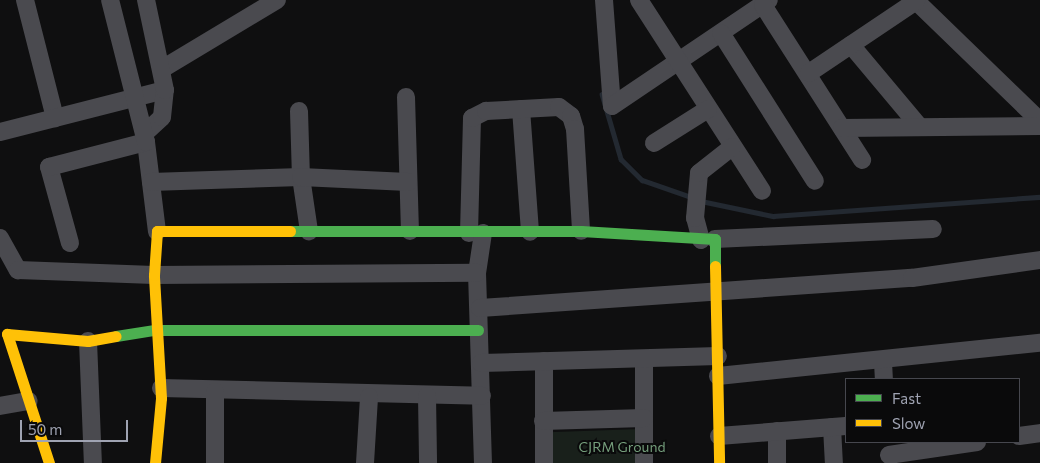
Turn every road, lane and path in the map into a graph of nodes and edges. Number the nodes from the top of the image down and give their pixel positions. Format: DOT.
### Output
graph roads {
  1 [pos="26,0"];
  2 [pos="110,0"];
  3 [pos="146,0"];
  4 [pos="277,0"];
  5 [pos="604,0"];
  6 [pos="639,0"];
  7 [pos="916,1"];
  8 [pos="766,2"];
  9 [pos="721,33"];
  10 [pos="851,45"];
  11 [pos="678,62"];
  12 [pos="162,69"];
  13 [pos="808,73"];
  14 [pos="165,90"];
  15 [pos="406,97"];
  16 [pos="135,98"];
  17 [pos="521,109"];
  18 [pos="708,110"];
  19 [pos="299,111"];
  20 [pos="55,118"];
  21 [pos="1040,121"];
  22 [pos="919,126"];
  23 [pos="1040,126"];
  24 [pos="842,128"];
  25 [pos="0,132"];
  26 [pos="145,138"];
  27 [pos="654,143"];
  28 [pos="732,148"];
  29 [pos="862,160"];
  30 [pos="301,177"];
  31 [pos="815,181"];
  32 [pos="151,182"];
  33 [pos="408,182"];
  34 [pos="762,191"];
  35 [pos="933,229"];
  36 [pos="309,230"];
  37 [pos="157,231"];
  38 [pos="410,231"];
  39 [pos="580,231"];
  40 [pos="530,232"];
  41 [pos="476,233"];
  42 [pos="0,238"];
  43 [pos="708,240"];
  44 [pos="70,243"];
  45 [pos="1040,260"];
  46 [pos="478,273"];
  47 [pos="154,275"];
  48 [pos="716,294"];
  49 [pos="480,308"];
  50 [pos="156,330"];
  51 [pos="478,330"];
  52 [pos="88,341"];
  53 [pos="1040,343"];
  54 [pos="718,356"];
  55 [pos="644,359"];
  56 [pos="544,361"];
  57 [pos="481,363"];
  58 [pos="884,371"];
  59 [pos="718,376"];
  60 [pos="161,388"];
  61 [pos="215,392"];
  62 [pos="427,396"];
  63 [pos="482,396"];
  64 [pos="369,397"];
  65 [pos="28,401"];
  66 [pos="0,406"];
  67 [pos="644,418"];
  68 [pos="543,420"];
  69 [pos="839,427"];
  70 [pos="777,431"];
  71 [pos="1040,433"];
  72 [pos="720,436"];
  73 [pos="1020,436"];
  74 [pos="969,443"];
  75 [pos="888,453"];
  76 [pos="49,463"];
  77 [pos="93,463"];
  78 [pos="155,463"];
  79 [pos="216,463"];
  80 [pos="365,463"];
  81 [pos="428,463"];
  82 [pos="483,463"];
  83 [pos="544,463"];
  84 [pos="644,463"];
  85 [pos="719,463"];
  86 [pos="777,463"];
  87 [pos="834,463"];
  1 -- 20 [label="street"];
  2 -- 16 [label="street"];
  3 -- 12 [label="street"];
  4 -- 12 [label="street"];
  5 -- 11 [label="street"];
  6 -- 11 [label="street"];
  7 -- 10 [label="street"];
  7 -- 21 [label="street"];
  8 -- 9 [label="street"];
  8 -- 13 [label="street"];
  9 -- 11 [label="street"];
  9 -- 31 [label="street"];
  10 -- 13 [label="street"];
  10 -- 22 [label="street"];
  11 -- 18 [label="street"];
  12 -- 14 [label="street"];
  13 -- 24 [label="street"];
  14 -- 16 [label="street"];
  14 -- 26 [label="street"];
  15 -- 33 [label="street"];
  16 -- 20 [label="street"];
  16 -- 26 [label="street"];
  17 -- 39 [label="street"];
  17 -- 40 [label="street"];
  17 -- 41 [label="street"];
  18 -- 27 [label="street"];
  18 -- 28 [label="street"];
  19 -- 30 [label="street"];
  20 -- 25 [label="street"];
  22 -- 23 [label="street"];
  22 -- 24 [label="street"];
  24 -- 29 [label="street"];
  26 -- 32 [label="street"];
  26 -- 44 [label="street"];
  28 -- 34 [label="street"];
  28 -- 43 [label="street"];
  30 -- 32 [label="street"];
  30 -- 33 [label="street"];
  30 -- 36 [label="street"];
  32 -- 37 [label="street"];
  33 -- 38 [label="street"];
  35 -- 43 [label="street"];
  36 -- 37 [label="street"];
  36 -- 38 [label="street"];
  37 -- 47 [label="street"];
  38 -- 41 [label="street"];
  39 -- 40 [label="street"];
  39 -- 43 [label="street"];
  40 -- 41 [label="street"];
  41 -- 46 [label="street"];
  42 -- 47 [label="street"];
  43 -- 48 [label="street"];
  45 -- 48 [label="street"];
  46 -- 47 [label="street"];
  46 -- 49 [label="street"];
  47 -- 50 [label="street"];
  48 -- 49 [label="street"];
  48 -- 54 [label="street"];
  49 -- 51 [label="street"];
  50 -- 51 [label="street"];
  50 -- 52 [label="street"];
  50 -- 60 [label="street"];
  51 -- 57 [label="street"];
  52 -- 65 [label="street"];
  52 -- 77 [label="street"];
  53 -- 58 [label="street"];
  54 -- 55 [label="street"];
  54 -- 59 [label="street"];
  55 -- 56 [label="street"];
  55 -- 67 [label="street"];
  56 -- 57 [label="street"];
  56 -- 68 [label="street"];
  57 -- 63 [label="street"];
  58 -- 59 [label="street"];
  59 -- 72 [label="street"];
  60 -- 61 [label="street"];
  60 -- 78 [label="street"];
  61 -- 64 [label="street"];
  61 -- 79 [label="street"];
  62 -- 63 [label="street"];
  62 -- 64 [label="street"];
  62 -- 81 [label="street"];
  63 -- 82 [label="street"];
  64 -- 80 [label="street"];
  65 -- 66 [label="street"];
  65 -- 76 [label="street"];
  67 -- 68 [label="street"];
  67 -- 84 [label="street"];
  68 -- 83 [label="street"];
  69 -- 70 [label="street"];
  69 -- 87 [label="street"];
  70 -- 72 [label="street"];
  70 -- 86 [label="street"];
  71 -- 73 [label="street"];
  72 -- 85 [label="street"];
  74 -- 75 [label="street"];
}
